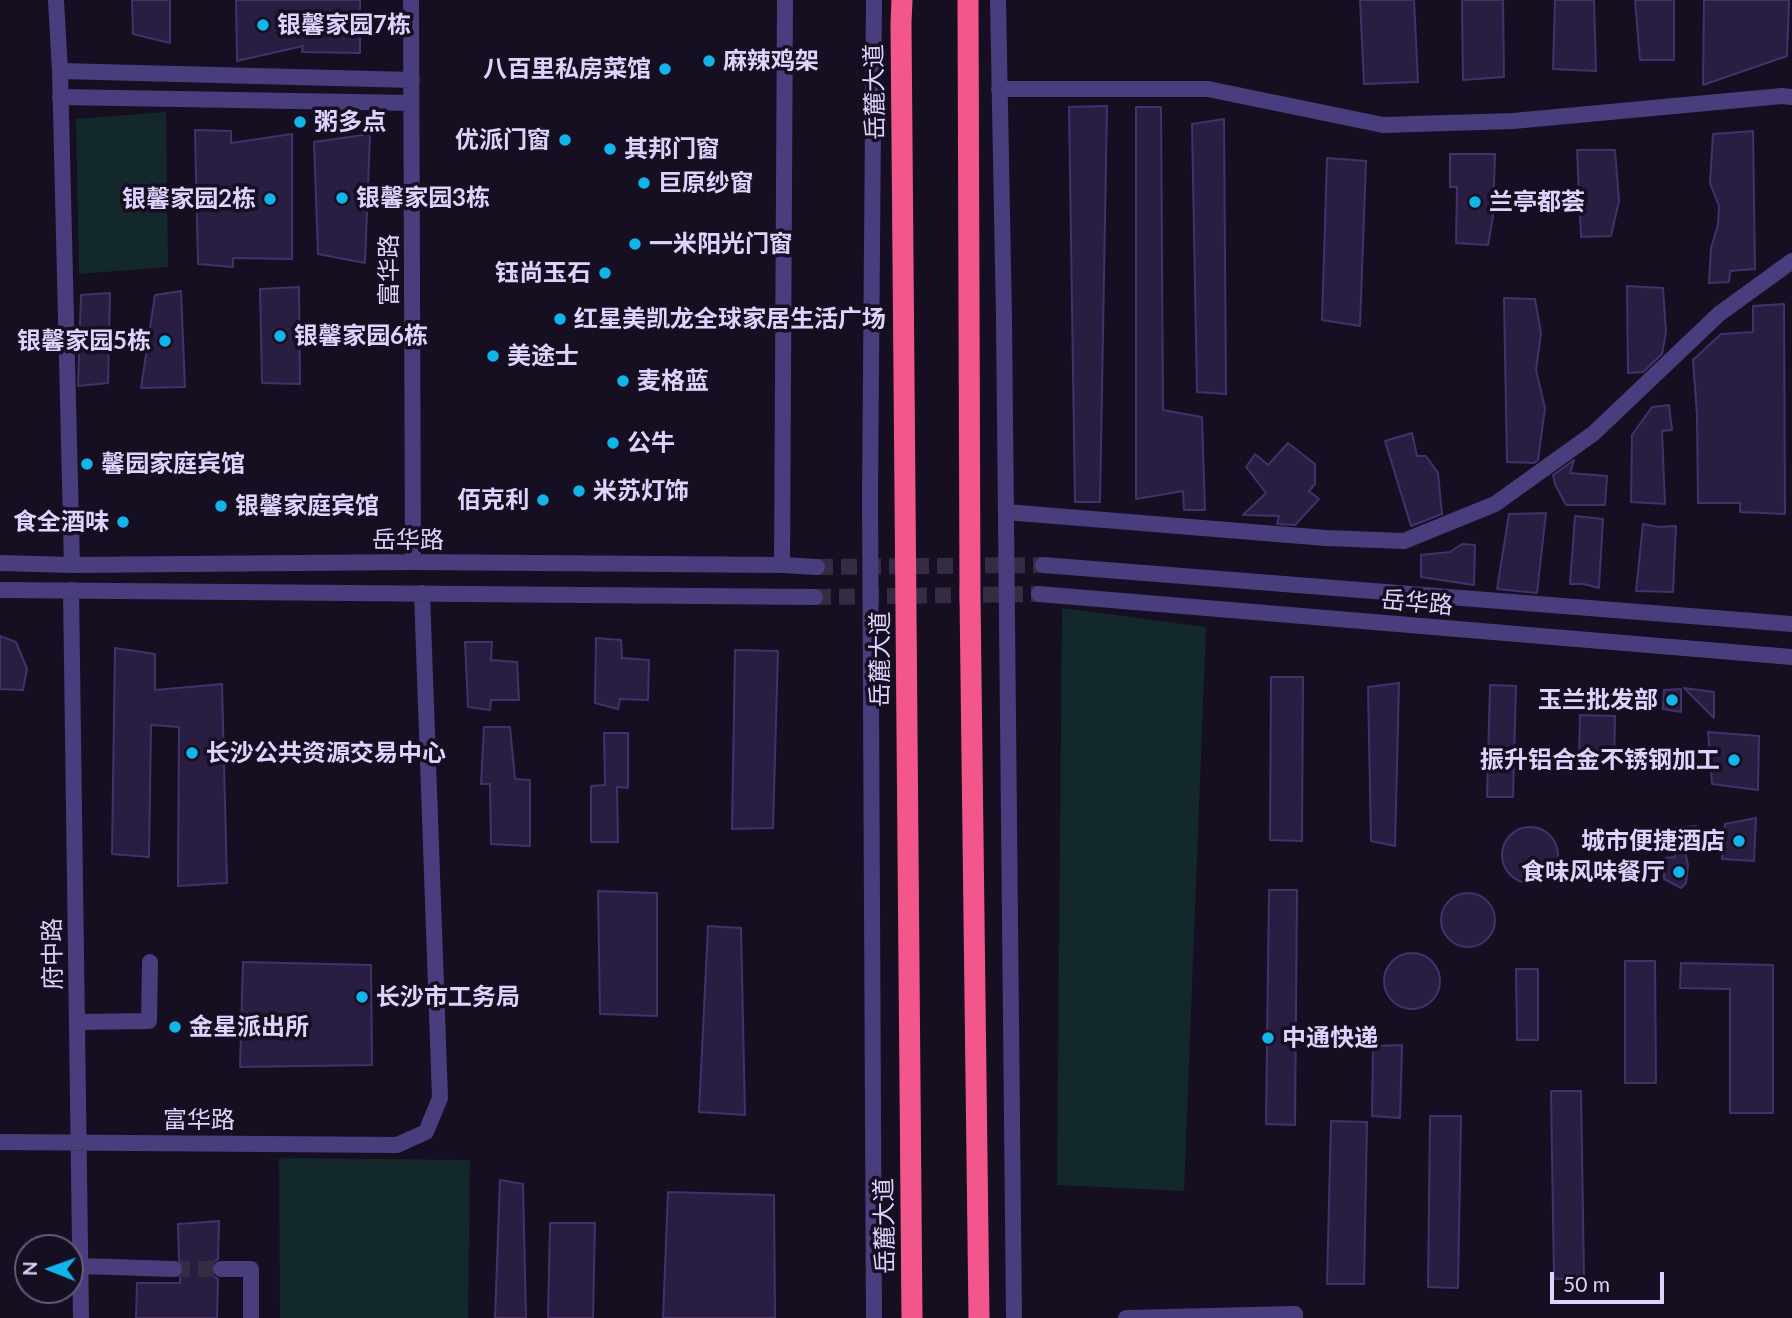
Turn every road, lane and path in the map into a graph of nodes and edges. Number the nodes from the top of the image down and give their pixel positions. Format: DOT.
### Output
graph roads {
  1 [pos="56,0"];
  2 [pos="411,0"];
  3 [pos="786,0"];
  4 [pos="874,0"];
  5 [pos="896,0"];
  6 [pos="902,0"];
  7 [pos="968,0"];
  8 [pos="998,0"];
  9 [pos="901,23"];
  10 [pos="60,71"];
  11 [pos="412,80"];
  12 [pos="999,89"];
  13 [pos="60,97"];
  14 [pos="1792,97"];
  15 [pos="411,103"];
  16 [pos="1792,261"];
  17 [pos="1006,513"];
  18 [pos="412,562"];
  19 [pos="0,563"];
  20 [pos="72,565"];
  21 [pos="782,565"];
  22 [pos="1043,565"];
  23 [pos="817,567"];
  24 [pos="0,590"];
  25 [pos="71,590"];
  26 [pos="422,593"];
  27 [pos="1039,594"];
  28 [pos="815,597"];
  29 [pos="1792,624"];
  30 [pos="1792,657"];
  31 [pos="150,962"];
  32 [pos="77,1022"];
  33 [pos="0,1142"];
  34 [pos="79,1142"];
  35 [pos="80,1234"];
  36 [pos="84,1266"];
  37 [pos="174,1269"];
  38 [pos="221,1269"];
  39 [pos="251,1318"];
  40 [pos="874,1318"];
  41 [pos="912,1318"];
  42 [pos="979,1318"];
  43 [pos="1014,1318"];
  44 [pos="1126,1318"];
  45 [pos="1295,1318"];
  1 -- 10 [label="street"];
  2 -- 11 [label="street, 富华路"];
  3 -- 21 [label="street"];
  4 -- 40 [label="street"];
  5 -- 9 [label="street"];
  6 -- 9 [label="highway, 岳麓大道"];
  7 -- 42 [label="highway"];
  8 -- 12 [label="street"];
  9 -- 41 [label="highway, 岳麓大道"];
  10 -- 11 [label="street"];
  10 -- 13 [label="street"];
  11 -- 15 [label="street, 富华路"];
  12 -- 14 [label="street"];
  12 -- 17 [label="street"];
  13 -- 15 [label="street"];
  13 -- 20 [label="street"];
  15 -- 18 [label="street, 富华路"];
  16 -- 17 [label="street"];
  17 -- 43 [label="street"];
  18 -- 20 [label="street, 岳华路"];
  18 -- 21 [label="street, 岳华路"];
  19 -- 20 [label="street, 岳华路"];
  21 -- 23 [label="street, 岳华路"];
  22 -- 29 [label="street, 岳华路"];
  24 -- 25 [label="street"];
  25 -- 26 [label="street"];
  25 -- 32 [label="street, 府中路"];
  26 -- 28 [label="street"];
  26 -- 34 [label="street, 富华路"];
  27 -- 30 [label="street, 岳华路"];
  31 -- 32 [label="street"];
  32 -- 34 [label="street, 府中路"];
  33 -- 34 [label="street, 富华路"];
  34 -- 35 [label="street, 府中路"];
  36 -- 37 [label="street"];
  38 -- 39 [label="street"];
  44 -- 45 [label="street"];
}
